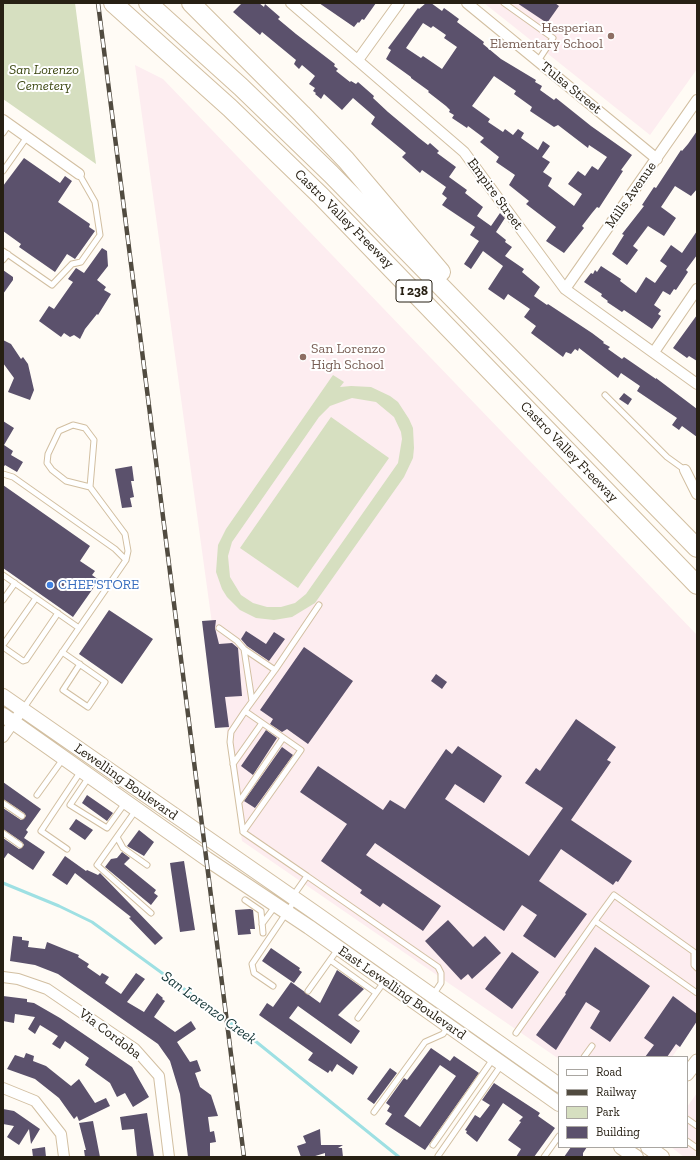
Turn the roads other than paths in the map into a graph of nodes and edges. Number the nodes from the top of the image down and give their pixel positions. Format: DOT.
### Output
graph roads {
  1 [pos="148,3"];
  2 [pos="191,3"];
  3 [pos="291,3"];
  4 [pos="399,3"];
  5 [pos="468,3"];
  6 [pos="504,3"];
  7 [pos="114,5"];
  8 [pos="358,60"];
  9 [pos="538,61"];
  10 [pos="697,100"];
  11 [pos="5,126"];
  12 [pos="27,137"];
  13 [pos="657,159"];
  14 [pos="3,171"];
  15 [pos="79,174"];
  16 [pos="5,252"];
  17 [pos="3,260"];
  18 [pos="565,289"];
  19 [pos="697,289"];
  20 [pos="474,321"];
  21 [pos="654,352"];
  22 [pos="697,384"];
  23 [pos="605,395"];
  24 [pos="685,470"];
  25 [pos="3,474"];
  26 [pos="90,487"];
  27 [pos="697,494"];
  28 [pos="697,548"];
  29 [pos="126,560"];
  30 [pos="3,575"];
  31 [pos="15,583"];
  32 [pos="697,585"];
  33 [pos="36,598"];
  34 [pos="3,600"];
  35 [pos="319,605"];
  36 [pos="58,613"];
  37 [pos="79,628"];
  38 [pos="219,628"];
  39 [pos="3,646"];
  40 [pos="244,649"];
  41 [pos="62,652"];
  42 [pos="80,664"];
  43 [pos="275,670"];
  44 [pos="3,696"];
  45 [pos="252,701"];
  46 [pos="22,710"];
  47 [pos="245,711"];
  48 [pos="8,719"];
  49 [pos="262,723"];
  50 [pos="3,737"];
  51 [pos="283,738"];
  52 [pos="63,758"];
  53 [pos="233,764"];
  54 [pos="85,773"];
  55 [pos="38,795"];
  56 [pos="238,802"];
  57 [pos="3,803"];
  58 [pos="131,806"];
  59 [pos="22,816"];
  60 [pos="243,832"];
  61 [pos="3,833"];
  62 [pos="117,837"];
  63 [pos="20,845"];
  64 [pos="67,849"];
  65 [pos="147,865"];
  66 [pos="248,867"];
  67 [pos="307,876"];
  68 [pos="243,882"];
  69 [pos="294,898"];
  70 [pos="246,900"];
  71 [pos="281,909"];
  72 [pos="151,912"];
  73 [pos="595,921"];
  74 [pos="262,924"];
  75 [pos="263,933"];
  76 [pos="338,948"];
  77 [pos="330,960"];
  78 [pos="697,968"];
  79 [pos="3,977"];
  80 [pos="384,982"];
  81 [pos="273,986"];
  82 [pos="308,991"];
  83 [pos="376,993"];
  84 [pos="697,993"];
  85 [pos="432,996"];
  86 [pos="423,1009"];
  87 [pos="358,1018"];
  88 [pos="449,1026"];
  89 [pos="516,1033"];
  90 [pos="592,1046"];
  91 [pos="585,1056"];
  92 [pos="697,1060"];
  93 [pos="498,1061"];
  94 [pos="688,1073"];
  95 [pos="558,1084"];
  96 [pos="3,1088"];
  97 [pos="558,1103"];
  98 [pos="374,1112"];
  99 [pos="688,1121"];
  100 [pos="697,1126"];
  101 [pos="558,1137"];
  102 [pos="688,1142"];
  103 [pos="433,1145"];
  104 [pos="624,1148"];
  105 [pos="649,1148"];
  106 [pos="697,1148"];
  107 [pos="438,1156"];
  108 [pos="64,1157"];
  109 [pos="169,1157"];
  110 [pos="544,1157"];
  111 [pos="636,1157"];
  112 [pos="662,1157"];
  1 -- 20 [label="highway, Castro Valley Freeway / I 238"];
  2 -- 20 [label="highway"];
  3 -- 8 [label="street, Empire Street"];
  4 -- 8 [label="street"];
  5 -- 9 [label="street, Tulsa Street"];
  6 -- 9 [label="lane"];
  7 -- 32 [label="highway, Castro Valley Freeway / I 238"];
  8 -- 18 [label="street, Empire Street"];
  9 -- 13 [label="street, Tulsa Street"];
  10 -- 13 [label="street, Mills Avenue"];
  11 -- 12 [label="street"];
  12 -- 14 [label="lane"];
  12 -- 15 [label="street"];
  13 -- 18 [label="street, Mills Avenue"];
  15 -- 16 [label="lane"];
  16 -- 17 [label="lane"];
  18 -- 21 [label="street, Empire Street"];
  19 -- 21 [label="street"];
  20 -- 28 [label="highway, Castro Valley Freeway / I 238"];
  21 -- 22 [label="street, Empire Street"];
  23 -- 24 [label="lane"];
  24 -- 27 [label="street"];
  25 -- 29 [label="lane"];
  26 -- 26 [label="lane"];
  26 -- 29 [label="lane"];
  29 -- 37 [label="lane"];
  30 -- 31 [label="lane"];
  31 -- 33 [label="lane"];
  31 -- 34 [label="lane"];
  33 -- 36 [label="lane"];
  33 -- 39 [label="lane"];
  35 -- 43 [label="lane"];
  36 -- 37 [label="lane"];
  36 -- 39 [label="lane"];
  37 -- 41 [label="lane"];
  38 -- 40 [label="lane"];
  40 -- 43 [label="lane"];
  40 -- 45 [label="lane"];
  41 -- 42 [label="lane"];
  41 -- 46 [label="lane"];
  42 -- 42 [label="lane"];
  43 -- 45 [label="lane"];
  44 -- 46 [label="main road, Lewelling Boulevard"];
  45 -- 47 [label="lane"];
  46 -- 48 [label="street"];
  46 -- 66 [label="main road, Lewelling Boulevard"];
  47 -- 49 [label="lane"];
  47 -- 53 [label="lane"];
  48 -- 50 [label="street"];
  48 -- 52 [label="main road, Lewelling Boulevard"];
  49 -- 51 [label="lane"];
  49 -- 53 [label="lane"];
  51 -- 56 [label="lane"];
  51 -- 60 [label="lane"];
  52 -- 54 [label="main road, Lewelling Boulevard"];
  52 -- 55 [label="lane"];
  53 -- 56 [label="lane"];
  54 -- 58 [label="main road, Lewelling Boulevard"];
  54 -- 58 [label="lane"];
  54 -- 64 [label="lane"];
  56 -- 60 [label="lane"];
  57 -- 59 [label="lane"];
  58 -- 62 [label="lane"];
  58 -- 68 [label="main road, Lewelling Boulevard"];
  60 -- 67 [label="lane"];
  61 -- 63 [label="lane"];
  62 -- 65 [label="lane"];
  62 -- 72 [label="lane"];
  66 -- 69 [label="main road, East Lewelling Boulevard"];
  67 -- 69 [label="lane"];
  67 -- 85 [label="lane"];
  68 -- 71 [label="main road, East Lewelling Boulevard"];
  69 -- 71 [label="lane"];
  69 -- 85 [label="main road, East Lewelling Boulevard"];
  70 -- 74 [label="lane"];
  71 -- 74 [label="lane"];
  71 -- 76 [label="main road, East Lewelling Boulevard"];
  71 -- 81 [label="lane"];
  73 -- 78 [label="lane"];
  73 -- 84 [label="lane"];
  73 -- 89 [label="lane"];
  74 -- 75 [label="lane"];
  76 -- 77 [label="lane"];
  76 -- 80 [label="main road, East Lewelling Boulevard"];
  77 -- 82 [label="lane"];
  77 -- 83 [label="lane"];
  79 -- 109 [label="street, Via Cordoba"];
  80 -- 83 [label="lane"];
  80 -- 86 [label="main road, East Lewelling Boulevard"];
  83 -- 87 [label="lane"];
  85 -- 86 [label="main road"];
  85 -- 95 [label="main road, East Lewelling Boulevard"];
  86 -- 88 [label="main road, East Lewelling Boulevard"];
  88 -- 93 [label="main road, East Lewelling Boulevard"];
  88 -- 98 [label="lane"];
  90 -- 91 [label="lane"];
  92 -- 94 [label="street"];
  93 -- 97 [label="main road, East Lewelling Boulevard"];
  93 -- 103 [label="lane"];
  93 -- 107 [label="lane"];
  96 -- 108 [label="street"];
  99 -- 100 [label="lane"];
  101 -- 110 [label="lane"];
  102 -- 106 [label="lane"];
  104 -- 111 [label="main road"];
  105 -- 112 [label="main road"];
}
